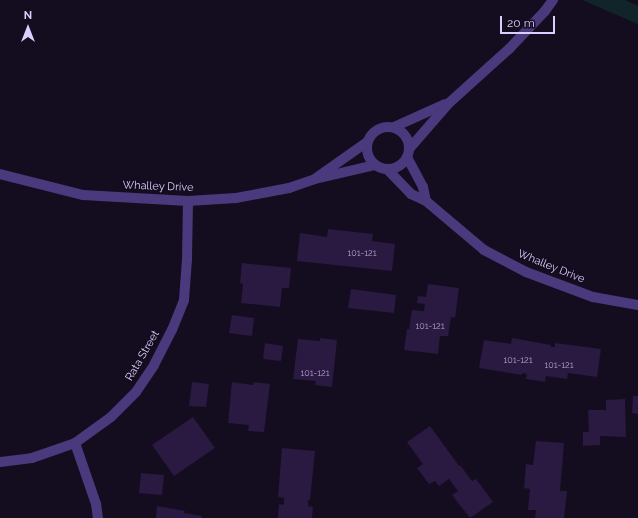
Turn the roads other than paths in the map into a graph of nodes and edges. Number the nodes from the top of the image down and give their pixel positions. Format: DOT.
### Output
graph roads {
  1 [pos="554,0"];
  2 [pos="449,103"];
  3 [pos="394,127"];
  4 [pos="367,142"];
  5 [pos="408,153"];
  6 [pos="375,165"];
  7 [pos="387,169"];
  8 [pos="0,174"];
  9 [pos="315,179"];
  10 [pos="188,201"];
  11 [pos="426,201"];
  12 [pos="638,305"];
  13 [pos="75,443"];
  14 [pos="0,462"];
  15 [pos="98,518"];
  1 -- 2 [label="street"];
  2 -- 3 [label="street"];
  2 -- 5 [label="street"];
  3 -- 4 [label="street"];
  3 -- 5 [label="street"];
  4 -- 6 [label="street"];
  4 -- 9 [label="street, Whalley Drive"];
  5 -- 7 [label="street"];
  5 -- 11 [label="street"];
  6 -- 7 [label="street"];
  6 -- 9 [label="street, Whalley Drive"];
  7 -- 11 [label="street, Whalley Drive"];
  8 -- 10 [label="street, Whalley Drive"];
  9 -- 10 [label="street, Whalley Drive"];
  10 -- 13 [label="street, Rata Street"];
  11 -- 12 [label="street, Whalley Drive"];
  13 -- 14 [label="street, Rata Street"];
  13 -- 15 [label="street"];
}
